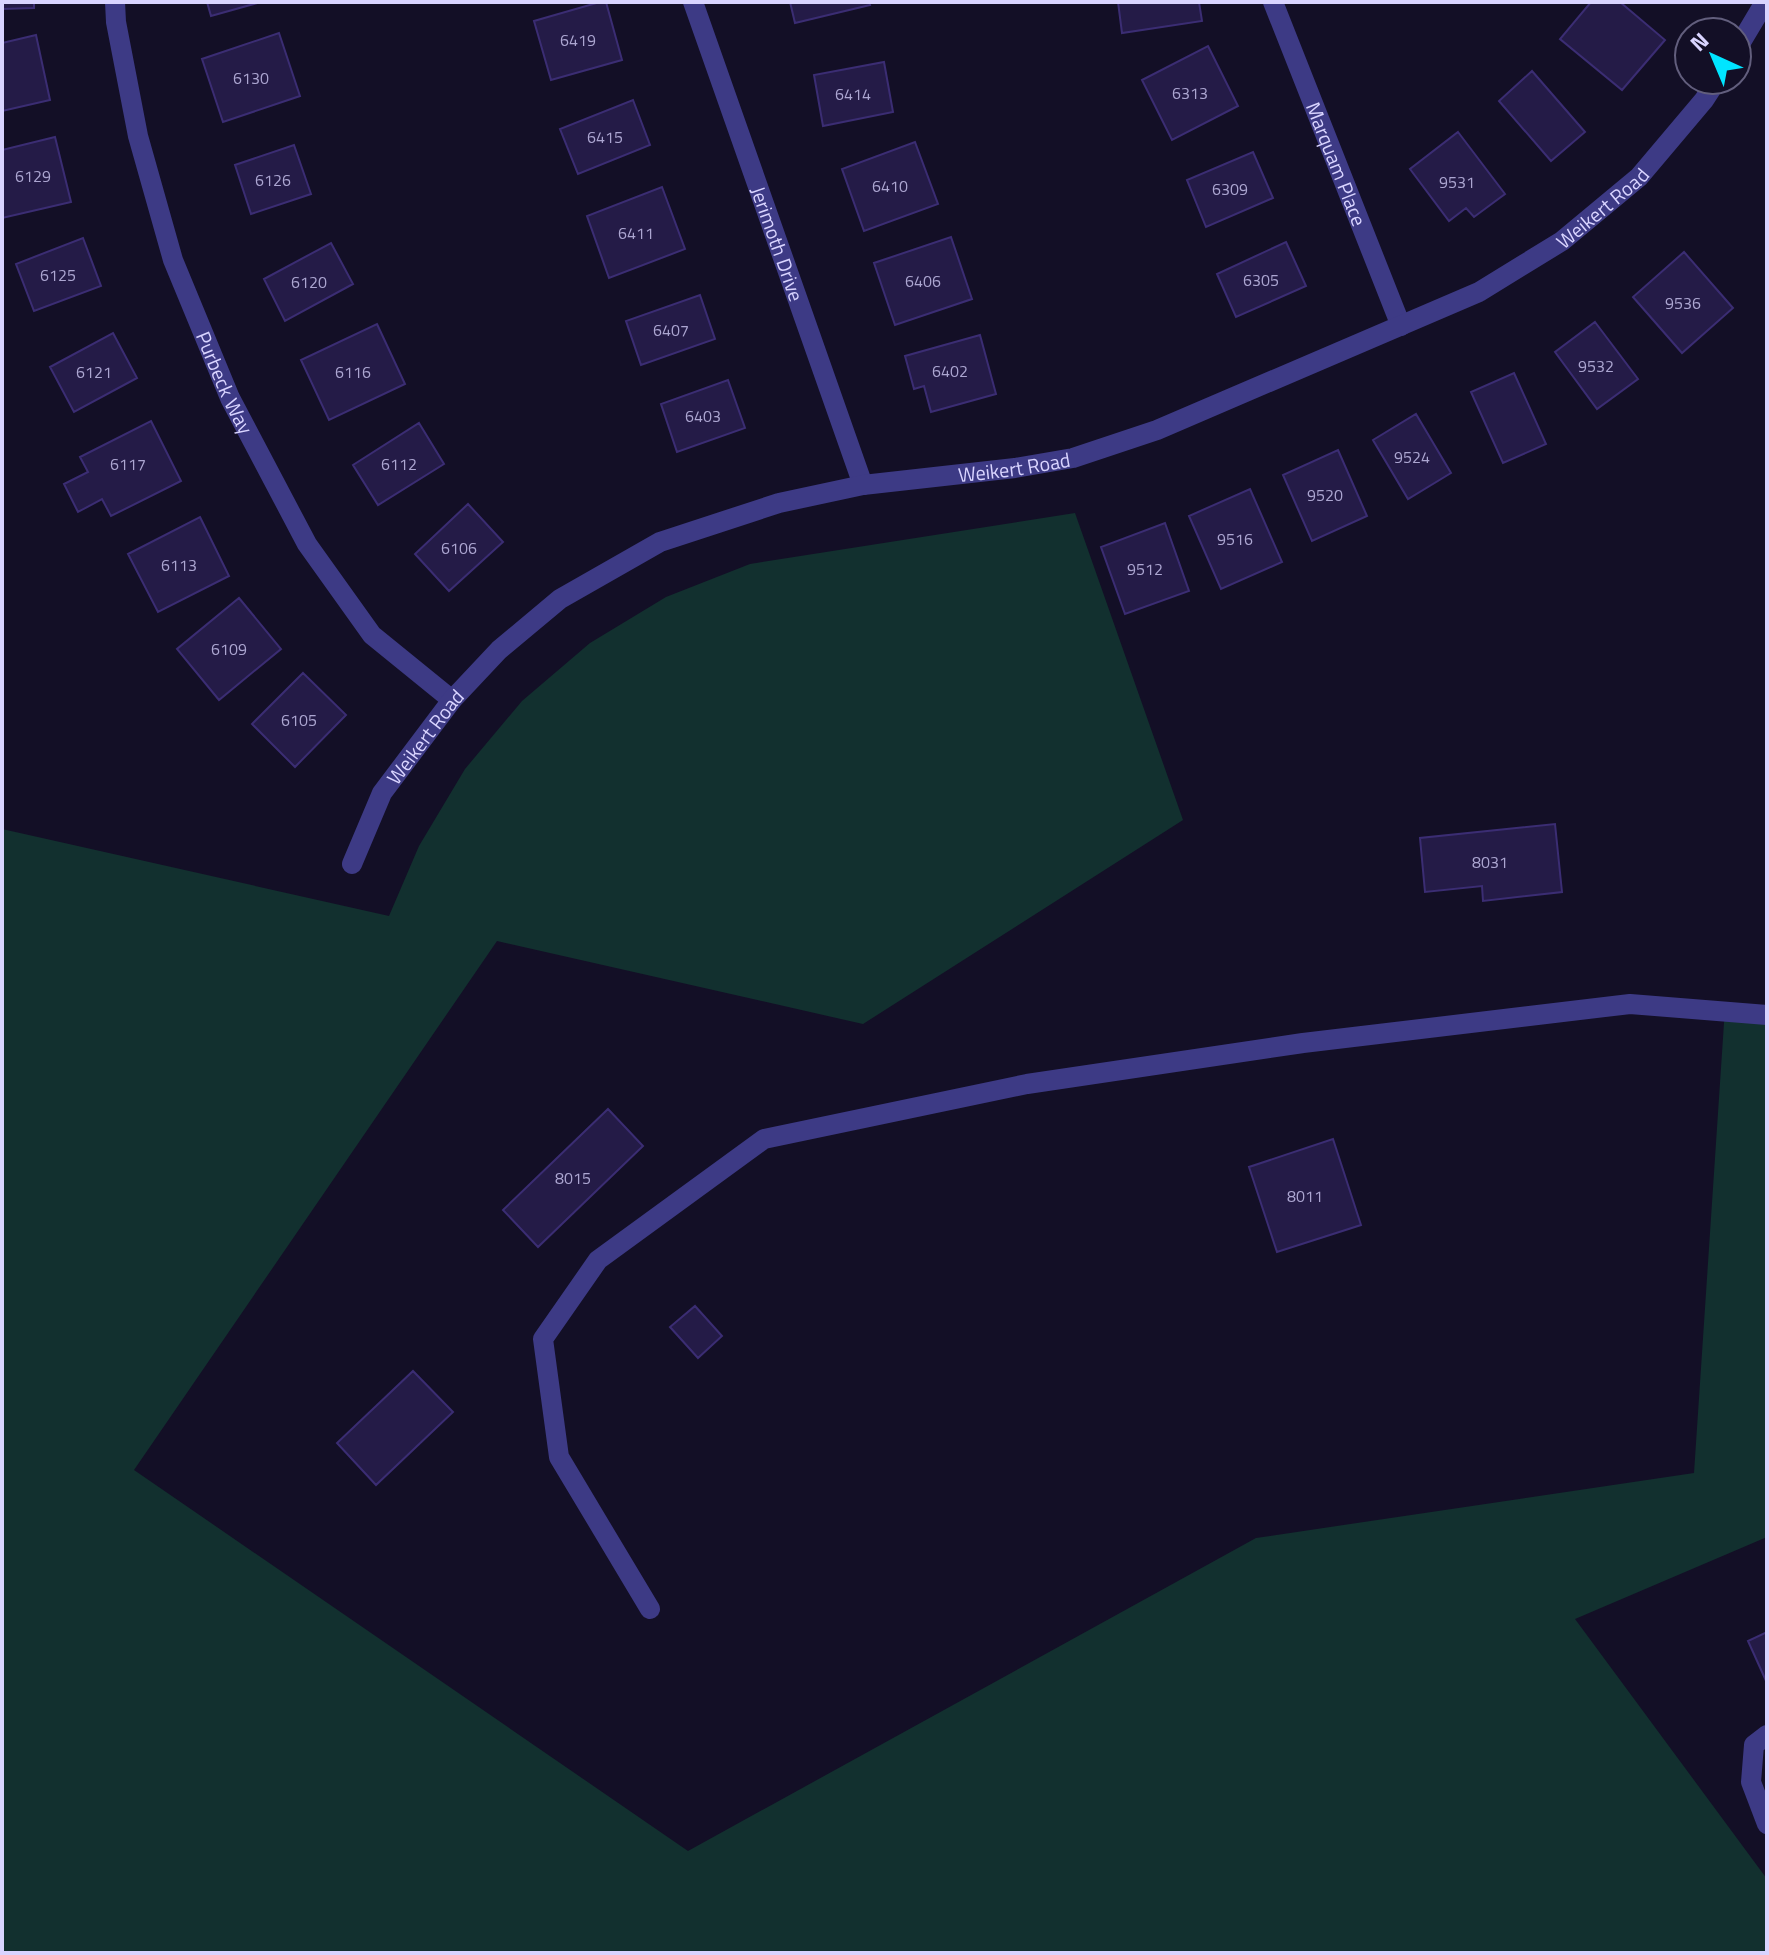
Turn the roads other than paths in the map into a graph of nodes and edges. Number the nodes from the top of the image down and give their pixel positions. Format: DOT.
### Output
graph roads {
  1 [pos="115,2"];
  2 [pos="693,2"];
  3 [pos="1273,2"];
  4 [pos="1707,96"];
  5 [pos="1401,326"];
  6 [pos="863,485"];
  7 [pos="452,700"];
  8 [pos="352,864"];
  9 [pos="1767,1015"];
  10 [pos="650,1609"];
  11 [pos="1767,1735"];
  12 [pos="1767,1824"];
  1 -- 7 [label="street, Purbeck Way"];
  2 -- 6 [label="street, Jerimoth Drive"];
  3 -- 5 [label="street, Marquam Place"];
  4 -- 5 [label="street, Weikert Road"];
  5 -- 6 [label="street, Weikert Road"];
  6 -- 7 [label="street, Weikert Road"];
  7 -- 8 [label="street, Weikert Road"];
  9 -- 10 [label="street"];
  11 -- 12 [label="street"];
}
